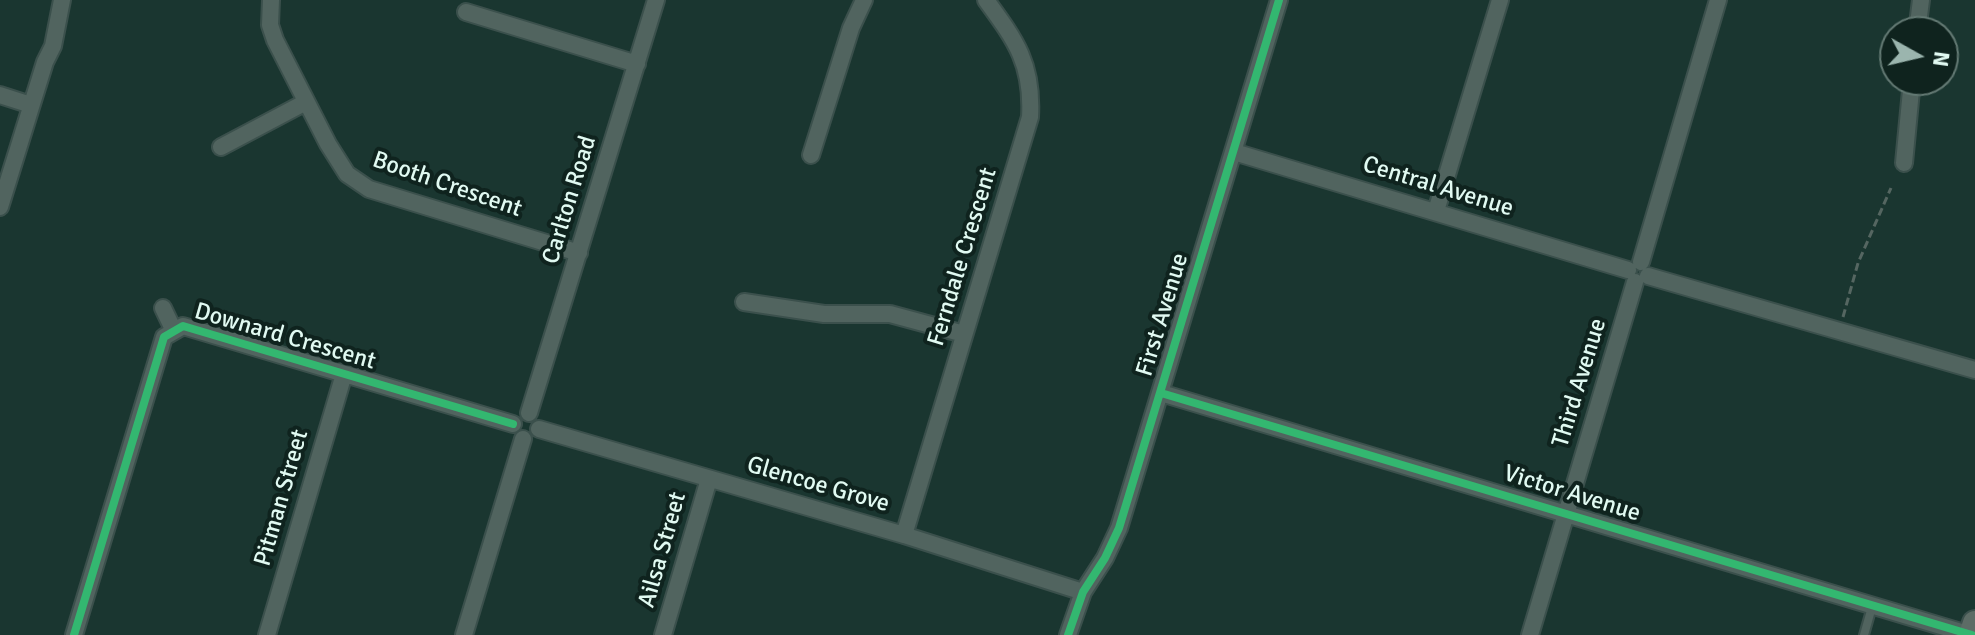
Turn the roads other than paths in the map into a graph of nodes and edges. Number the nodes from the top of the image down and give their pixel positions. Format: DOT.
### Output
graph roads {
  1 [pos="62,0"];
  2 [pos="271,0"];
  3 [pos="656,0"];
  4 [pos="864,0"];
  5 [pos="986,0"];
  6 [pos="1279,0"];
  7 [pos="1500,0"];
  8 [pos="1718,0"];
  9 [pos="466,12"];
  10 [pos="637,64"];
  11 [pos="0,95"];
  12 [pos="1910,96"];
  13 [pos="306,102"];
  14 [pos="31,105"];
  15 [pos="221,147"];
  16 [pos="1234,152"];
  17 [pos="811,155"];
  18 [pos="1904,163"];
  19 [pos="0,207"];
  20 [pos="1436,211"];
  21 [pos="579,253"];
  22 [pos="1638,272"];
  23 [pos="744,302"];
  24 [pos="163,308"];
  25 [pos="173,329"];
  26 [pos="964,334"];
  27 [pos="1975,370"];
  28 [pos="344,374"];
  29 [pos="1161,393"];
  30 [pos="529,413"];
  31 [pos="513,424"];
  32 [pos="539,429"];
  33 [pos="523,439"];
  34 [pos="709,479"];
  35 [pos="1566,513"];
  36 [pos="904,535"];
  37 [pos="1083,592"];
  38 [pos="1872,607"];
  39 [pos="1975,623"];
  40 [pos="74,635"];
  41 [pos="267,635"];
  42 [pos="464,635"];
  43 [pos="663,635"];
  44 [pos="1068,635"];
  45 [pos="1530,635"];
  46 [pos="1864,635"];
  47 [pos="1971,635"];
  1 -- 14 [label="street"];
  2 -- 13 [label="street, Booth Crescent"];
  3 -- 10 [label="street, Carlton Road"];
  4 -- 17 [label="street"];
  5 -- 26 [label="street, Ferndale Crescent"];
  6 -- 16 [label="street, First Avenue"];
  7 -- 20 [label="street"];
  8 -- 22 [label="street, Third Avenue"];
  9 -- 10 [label="street"];
  10 -- 21 [label="street, Carlton Road"];
  11 -- 14 [label="street"];
  12 -- 18 [label="street"];
  13 -- 15 [label="street"];
  13 -- 21 [label="street, Booth Crescent"];
  14 -- 19 [label="street"];
  16 -- 20 [label="street, Central Avenue"];
  16 -- 29 [label="street, First Avenue"];
  20 -- 22 [label="street, Central Avenue"];
  21 -- 30 [label="street, Carlton Road"];
  22 -- 27 [label="street, Central Avenue"];
  22 -- 35 [label="street, Third Avenue"];
  23 -- 26 [label="street"];
  24 -- 25 [label="street"];
  25 -- 28 [label="street, Downard Crescent"];
  25 -- 40 [label="street, Downard Crescent"];
  26 -- 36 [label="street, Ferndale Crescent"];
  28 -- 31 [label="street, Downard Crescent"];
  28 -- 41 [label="street, Pitman Street"];
  29 -- 35 [label="street, Victor Avenue"];
  29 -- 37 [label="street, First Avenue"];
  30 -- 31 [label="street"];
  30 -- 32 [label="street"];
  31 -- 33 [label="street"];
  32 -- 33 [label="street"];
  32 -- 34 [label="street, Glencoe Grove"];
  33 -- 42 [label="street"];
  34 -- 36 [label="street, Glencoe Grove"];
  34 -- 43 [label="street, Ailsa Street"];
  35 -- 38 [label="street, Victor Avenue"];
  35 -- 45 [label="street, Third Avenue"];
  36 -- 37 [label="street, Glencoe Grove"];
  37 -- 44 [label="street, First Avenue"];
  38 -- 46 [label="lane"];
  38 -- 47 [label="street, Victor Avenue"];
  39 -- 47 [label="main road"];
}
